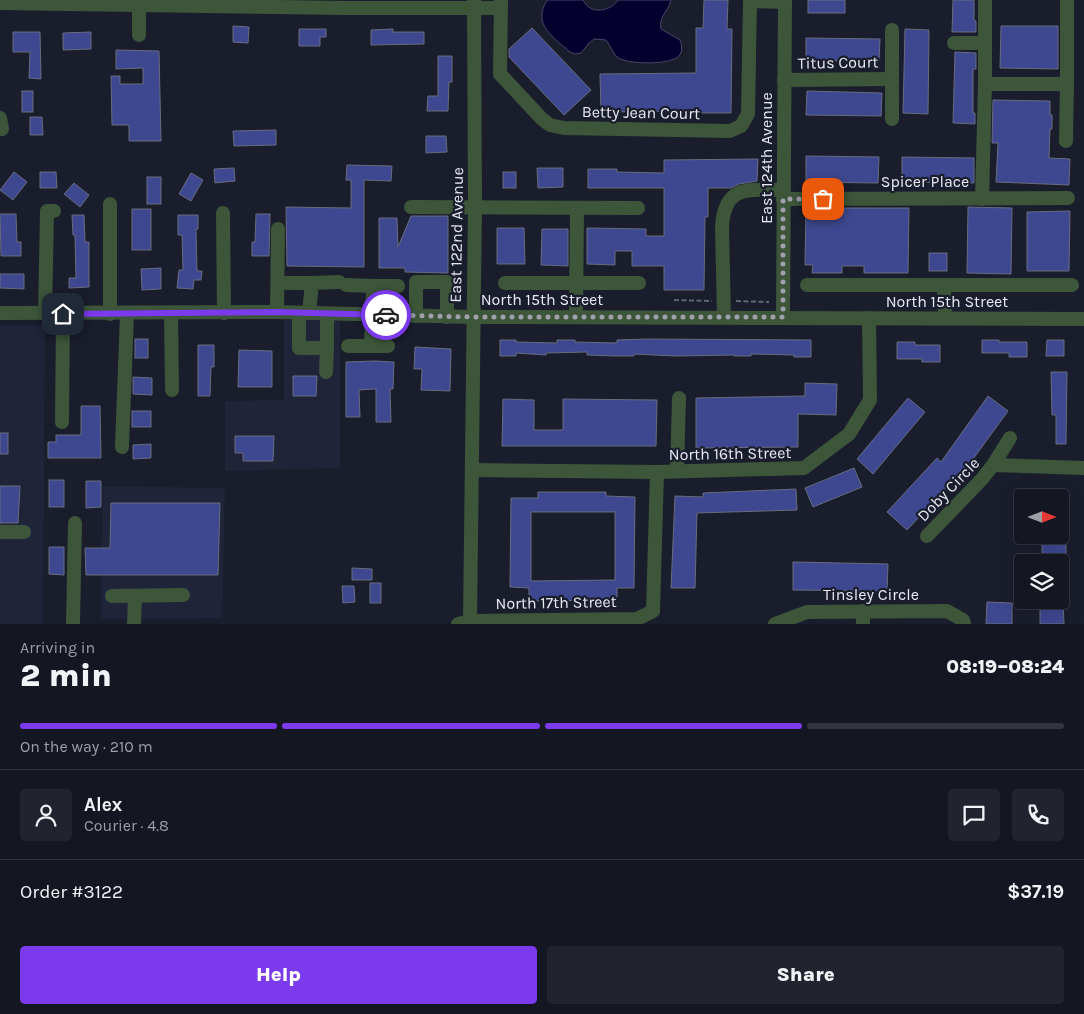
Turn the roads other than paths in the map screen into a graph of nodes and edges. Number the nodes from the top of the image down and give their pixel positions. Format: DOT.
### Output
graph roads {
  1 [pos="985,0"];
  2 [pos="1067,0"];
  3 [pos="750,1"];
  4 [pos="785,1"];
  5 [pos="65,2"];
  6 [pos="139,2"];
  7 [pos="0,3"];
  8 [pos="228,3"];
  9 [pos="280,4"];
  10 [pos="347,4"];
  11 [pos="406,4"];
  12 [pos="474,4"];
  13 [pos="501,4"];
  14 [pos="892,30"];
  15 [pos="139,35"];
  16 [pos="954,43"];
  17 [pos="985,43"];
  18 [pos="892,79"];
  19 [pos="784,80"];
  20 [pos="985,84"];
  21 [pos="1067,84"];
  22 [pos="892,119"];
  23 [pos="1066,141"];
  24 [pos="783,195"];
  25 [pos="1068,198"];
  26 [pos="982,199"];
  27 [pos="110,204"];
  28 [pos="411,207"];
  29 [pos="475,207"];
  30 [pos="577,208"];
  31 [pos="638,208"];
  32 [pos="54,211"];
  33 [pos="224,212"];
  34 [pos="278,229"];
  35 [pos="639,282"];
  36 [pos="288,283"];
  37 [pos="312,283"];
  38 [pos="505,283"];
  39 [pos="577,283"];
  40 [pos="807,285"];
  41 [pos="1072,285"];
  42 [pos="375,286"];
  43 [pos="398,286"];
  44 [pos="944,286"];
  45 [pos="277,312"];
  46 [pos="0,313"];
  47 [pos="224,313"];
  48 [pos="304,313"];
  49 [pos="45,314"];
  50 [pos="63,314"];
  51 [pos="110,314"];
  52 [pos="127,314"];
  53 [pos="171,314"];
  54 [pos="327,314"];
  55 [pos="372,314"];
  56 [pos="416,316"];
  57 [pos="447,317"];
  58 [pos="473,317"];
  59 [pos="576,317"];
  60 [pos="724,317"];
  61 [pos="783,317"];
  62 [pos="870,318"];
  63 [pos="945,318"];
  64 [pos="1084,319"];
  65 [pos="348,346"];
  66 [pos="371,346"];
  67 [pos="388,346"];
  68 [pos="327,348"];
  69 [pos="326,372"];
  70 [pos="172,390"];
  71 [pos="679,398"];
  72 [pos="62,422"];
  73 [pos="1010,438"];
  74 [pos="122,447"];
  75 [pos="993,465"];
  76 [pos="1084,468"];
  77 [pos="472,470"];
  78 [pos="677,471"];
  79 [pos="657,472"];
  80 [pos="75,523"];
  81 [pos="0,532"];
  82 [pos="24,532"];
  83 [pos="927,536"];
  84 [pos="183,595"];
  85 [pos="112,596"];
  86 [pos="135,596"];
  87 [pos="654,611"];
  88 [pos="863,618"];
  89 [pos="464,623"];
  90 [pos="780,623"];
  91 [pos="74,624"];
  92 [pos="134,624"];
  93 [pos="964,624"];
  1 -- 17 [label="street"];
  2 -- 21 [label="street"];
  3 -- 4 [label="street"];
  3 -- 13 [label="street, Betty Jean Court"];
  4 -- 19 [label="street, East 124th Avenue"];
  5 -- 6 [label="street, Betty Jean Court"];
  5 -- 7 [label="street, Betty Jean Court"];
  6 -- 8 [label="street, Betty Jean Court"];
  6 -- 15 [label="street"];
  8 -- 9 [label="street, Betty Jean Court"];
  9 -- 10 [label="street, Betty Jean Court"];
  10 -- 11 [label="street, Betty Jean Court"];
  11 -- 12 [label="street, Betty Jean Court"];
  12 -- 13 [label="street, Betty Jean Court"];
  12 -- 29 [label="street, East 122nd Avenue"];
  14 -- 18 [label="street"];
  16 -- 17 [label="street"];
  17 -- 20 [label="street"];
  18 -- 19 [label="street, Titus Court"];
  18 -- 22 [label="street"];
  19 -- 24 [label="street, East 124th Avenue"];
  20 -- 21 [label="street"];
  20 -- 26 [label="street"];
  21 -- 23 [label="street"];
  24 -- 26 [label="street, Spicer Place"];
  24 -- 60 [label="street, Spicer Place"];
  24 -- 61 [label="street, East 124th Avenue"];
  25 -- 26 [label="street, Spicer Place"];
  27 -- 51 [label="street"];
  28 -- 29 [label="street"];
  29 -- 30 [label="street"];
  29 -- 58 [label="street, East 122nd Avenue"];
  30 -- 31 [label="street"];
  30 -- 39 [label="street"];
  32 -- 49 [label="street"];
  33 -- 47 [label="street"];
  34 -- 45 [label="street"];
  35 -- 39 [label="street"];
  36 -- 37 [label="street"];
  37 -- 42 [label="street"];
  37 -- 48 [label="street"];
  38 -- 39 [label="street"];
  39 -- 59 [label="street"];
  40 -- 44 [label="street"];
  41 -- 44 [label="street"];
  42 -- 43 [label="street"];
  42 -- 55 [label="street"];
  44 -- 63 [label="street"];
  45 -- 47 [label="street, North 15th Street"];
  45 -- 48 [label="street, North 15th Street"];
  46 -- 49 [label="street, North 15th Street"];
  47 -- 53 [label="street, North 15th Street"];
  48 -- 54 [label="street, North 15th Street"];
  48 -- 68 [label="street"];
  49 -- 50 [label="street, North 15th Street"];
  50 -- 51 [label="street, North 15th Street"];
  50 -- 72 [label="street"];
  51 -- 52 [label="street, North 15th Street"];
  52 -- 53 [label="street, North 15th Street"];
  52 -- 74 [label="street"];
  53 -- 70 [label="street"];
  54 -- 55 [label="street, North 15th Street"];
  54 -- 68 [label="street"];
  55 -- 56 [label="street, North 15th Street"];
  55 -- 66 [label="street"];
  56 -- 57 [label="street, North 15th Street"];
  56 -- 57 [label="street"];
  57 -- 58 [label="street, North 15th Street"];
  58 -- 59 [label="street, North 15th Street"];
  58 -- 77 [label="street, East 122nd Avenue"];
  59 -- 60 [label="street, North 15th Street"];
  60 -- 61 [label="street, North 15th Street"];
  61 -- 62 [label="street, North 15th Street"];
  62 -- 63 [label="street, North 15th Street"];
  62 -- 78 [label="street, North 16th Street"];
  63 -- 64 [label="street, North 15th Street"];
  65 -- 66 [label="street"];
  66 -- 67 [label="street"];
  68 -- 69 [label="street"];
  71 -- 78 [label="street"];
  73 -- 75 [label="street"];
  75 -- 76 [label="street, Doby Circle"];
  75 -- 83 [label="street, Doby Circle"];
  77 -- 79 [label="street, North 16th Street"];
  77 -- 89 [label="street, East 122nd Avenue"];
  78 -- 79 [label="street, North 16th Street"];
  79 -- 87 [label="street, North 16th Street"];
  80 -- 91 [label="street"];
  81 -- 82 [label="street"];
  84 -- 86 [label="street"];
  85 -- 86 [label="street"];
  86 -- 92 [label="street"];
  87 -- 89 [label="street, North 17th Street"];
  88 -- 90 [label="street, Tinsley Circle"];
  88 -- 93 [label="street, Tinsley Circle"];
}
